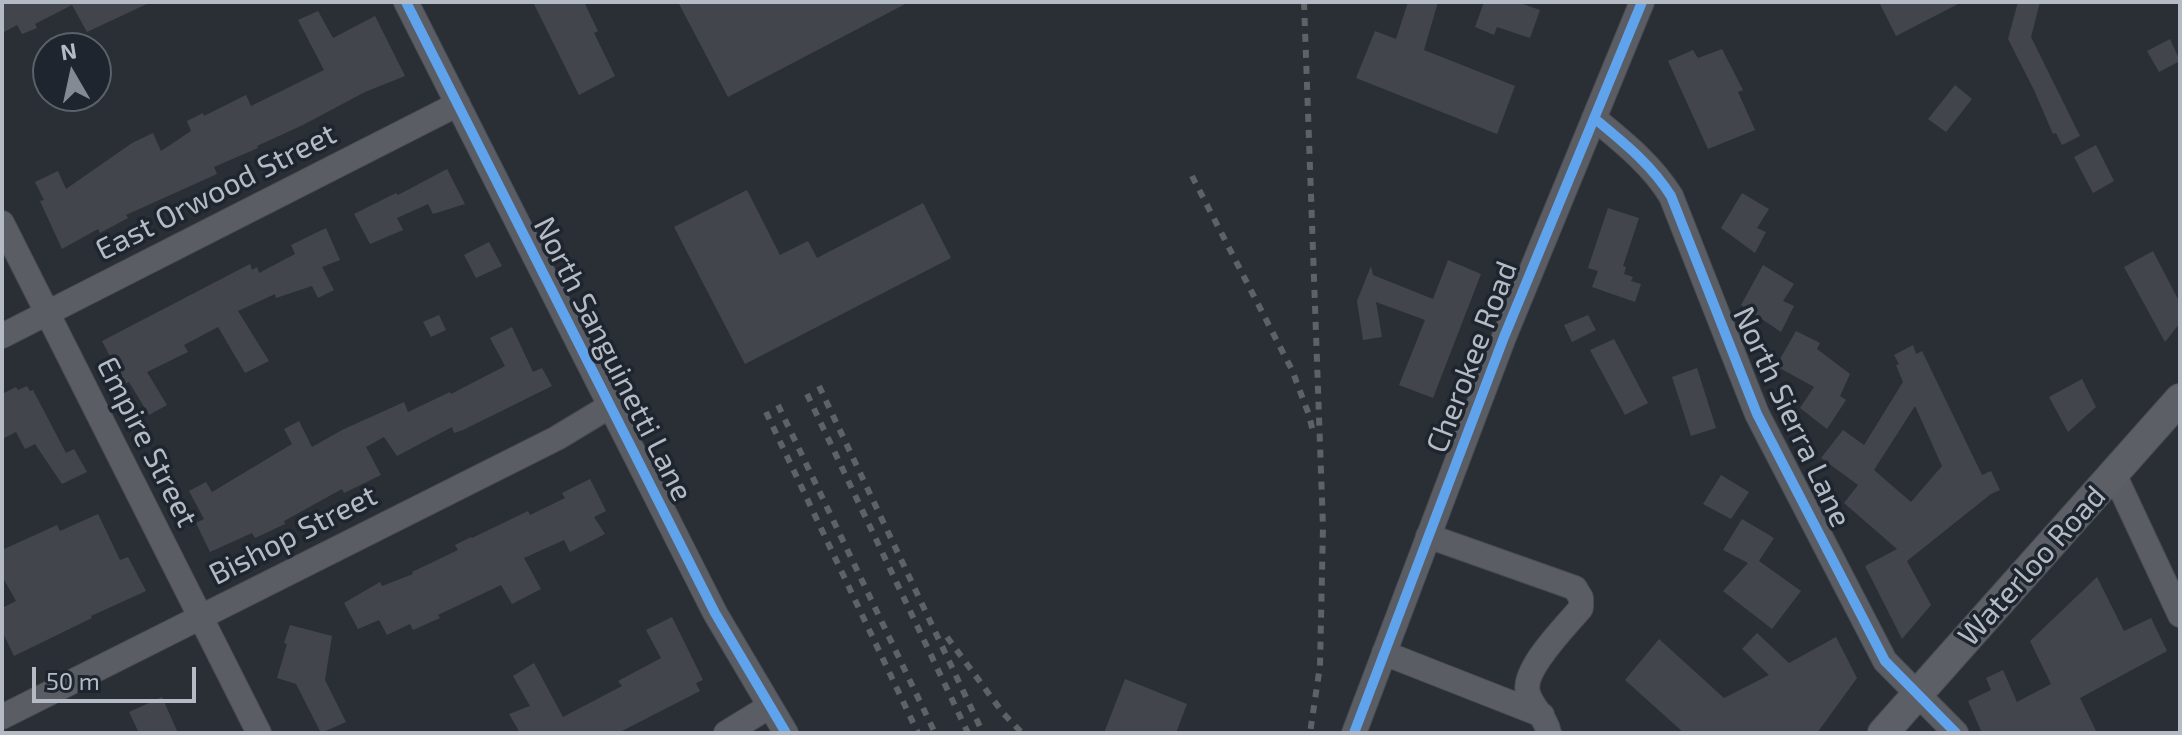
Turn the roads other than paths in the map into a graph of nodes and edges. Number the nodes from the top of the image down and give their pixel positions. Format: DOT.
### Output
graph roads {
  1 [pos="406,2"];
  2 [pos="1642,2"];
  3 [pos="458,104"];
  4 [pos="1594,118"];
  5 [pos="2,223"];
  6 [pos="46,314"];
  7 [pos="2,336"];
  8 [pos="2180,399"];
  9 [pos="610,406"];
  10 [pos="2114,474"];
  11 [pos="1428,536"];
  12 [pos="2180,615"];
  13 [pos="200,617"];
  14 [pos="1384,653"];
  15 [pos="1918,694"];
  16 [pos="770,706"];
  17 [pos="2,717"];
  18 [pos="1546,724"];
  19 [pos="259,733"];
  20 [pos="726,733"];
  21 [pos="786,733"];
  22 [pos="1354,733"];
  23 [pos="1883,733"];
  24 [pos="1956,733"];
  1 -- 3 [label="street, North Sanguinetti Lane"];
  2 -- 4 [label="street, Cherokee Road"];
  3 -- 6 [label="street, East Orwood Street"];
  3 -- 9 [label="street, North Sanguinetti Lane"];
  4 -- 11 [label="street, Cherokee Road"];
  4 -- 15 [label="street, North Sierra Lane"];
  5 -- 6 [label="street, Empire Street"];
  6 -- 7 [label="street, East Orwood Street"];
  6 -- 13 [label="street, Empire Street"];
  8 -- 10 [label="main road, Waterloo Road"];
  9 -- 13 [label="street, Bishop Street"];
  9 -- 16 [label="street, North Sanguinetti Lane"];
  10 -- 12 [label="street"];
  10 -- 15 [label="main road, Waterloo Road"];
  11 -- 14 [label="street, Cherokee Road"];
  11 -- 18 [label="street"];
  13 -- 17 [label="street, Bishop Street"];
  13 -- 19 [label="street, Empire Street"];
  14 -- 18 [label="street"];
  14 -- 22 [label="street, Cherokee Road"];
  15 -- 23 [label="main road, Waterloo Road"];
  15 -- 24 [label="street, North Sierra Lane"];
  16 -- 20 [label="street"];
  16 -- 21 [label="street, North Sanguinetti Lane"];
}
